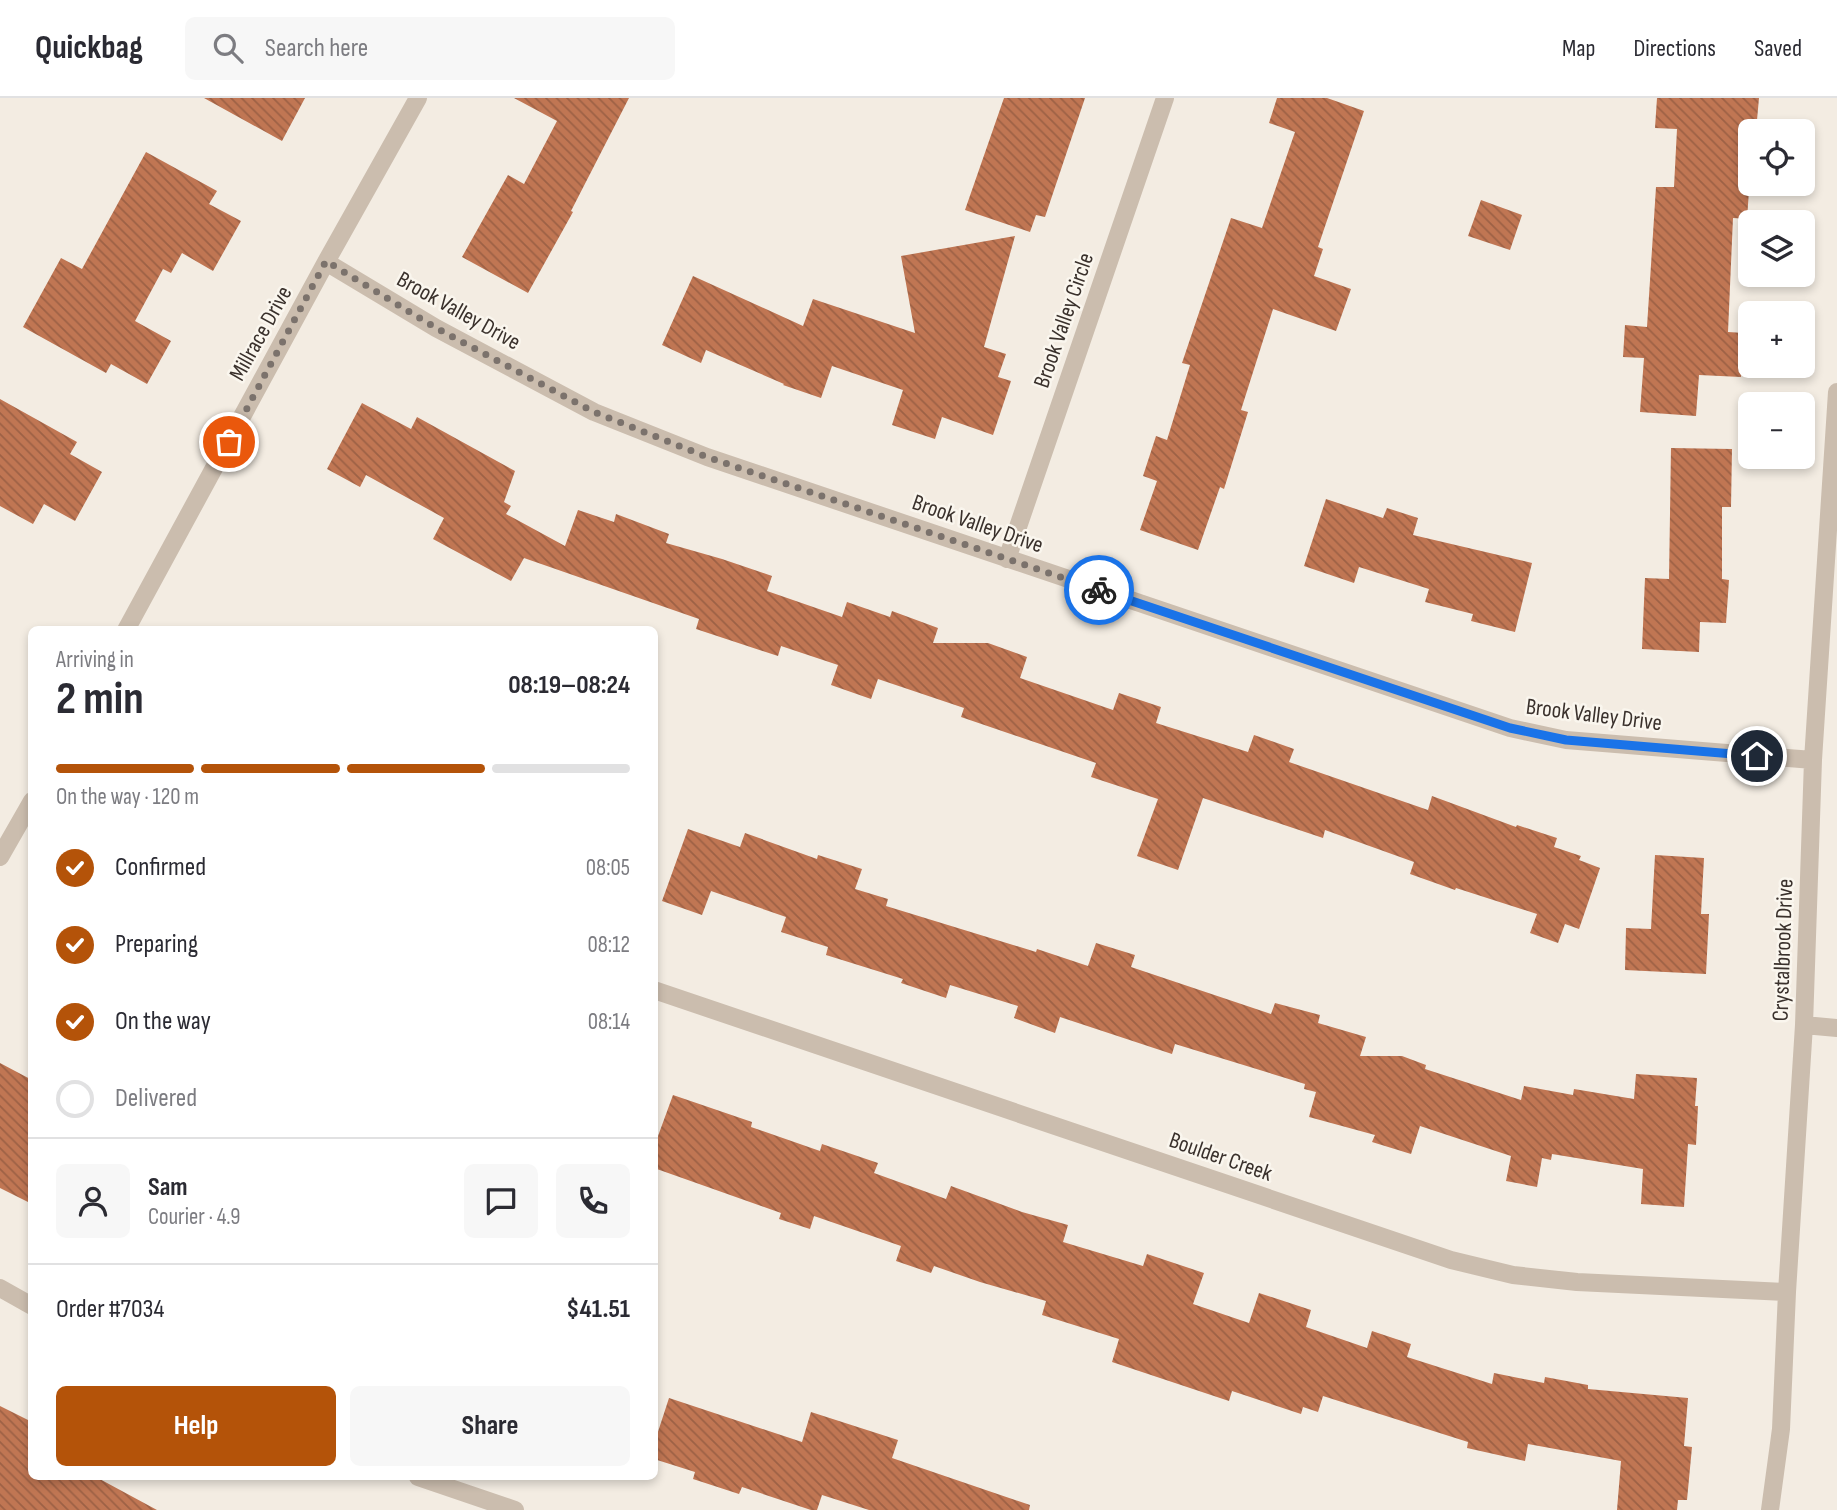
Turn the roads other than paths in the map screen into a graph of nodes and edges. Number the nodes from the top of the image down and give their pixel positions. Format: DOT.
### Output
graph roads {
  1 [pos="418,98"];
  2 [pos="1165,98"];
  3 [pos="326,261"];
  4 [pos="1837,392"];
  5 [pos="1007,559"];
  6 [pos="128,626"];
  7 [pos="1813,760"];
  8 [pos="28,808"];
  9 [pos="0,857"];
  10 [pos="658,991"];
  11 [pos="1804,1025"];
  12 [pos="1837,1028"];
  13 [pos="0,1289"];
  14 [pos="1787,1292"];
  15 [pos="28,1304"];
  16 [pos="427,1480"];
  17 [pos="515,1510"];
  18 [pos="1770,1510"];
  1 -- 3 [label="street, Millrace Drive"];
  2 -- 5 [label="street, Brook Valley Circle"];
  3 -- 5 [label="street, Brook Valley Drive"];
  3 -- 6 [label="street, Millrace Drive"];
  4 -- 7 [label="street, Crystalbrook Drive"];
  5 -- 7 [label="street, Brook Valley Drive"];
  7 -- 11 [label="street, Crystalbrook Drive"];
  8 -- 9 [label="street"];
  10 -- 14 [label="street, Boulder Creek"];
  11 -- 12 [label="street"];
  11 -- 14 [label="street, Crystalbrook Drive"];
  13 -- 15 [label="street"];
  14 -- 18 [label="street, Crystalbrook Drive"];
  16 -- 17 [label="street"];
}
